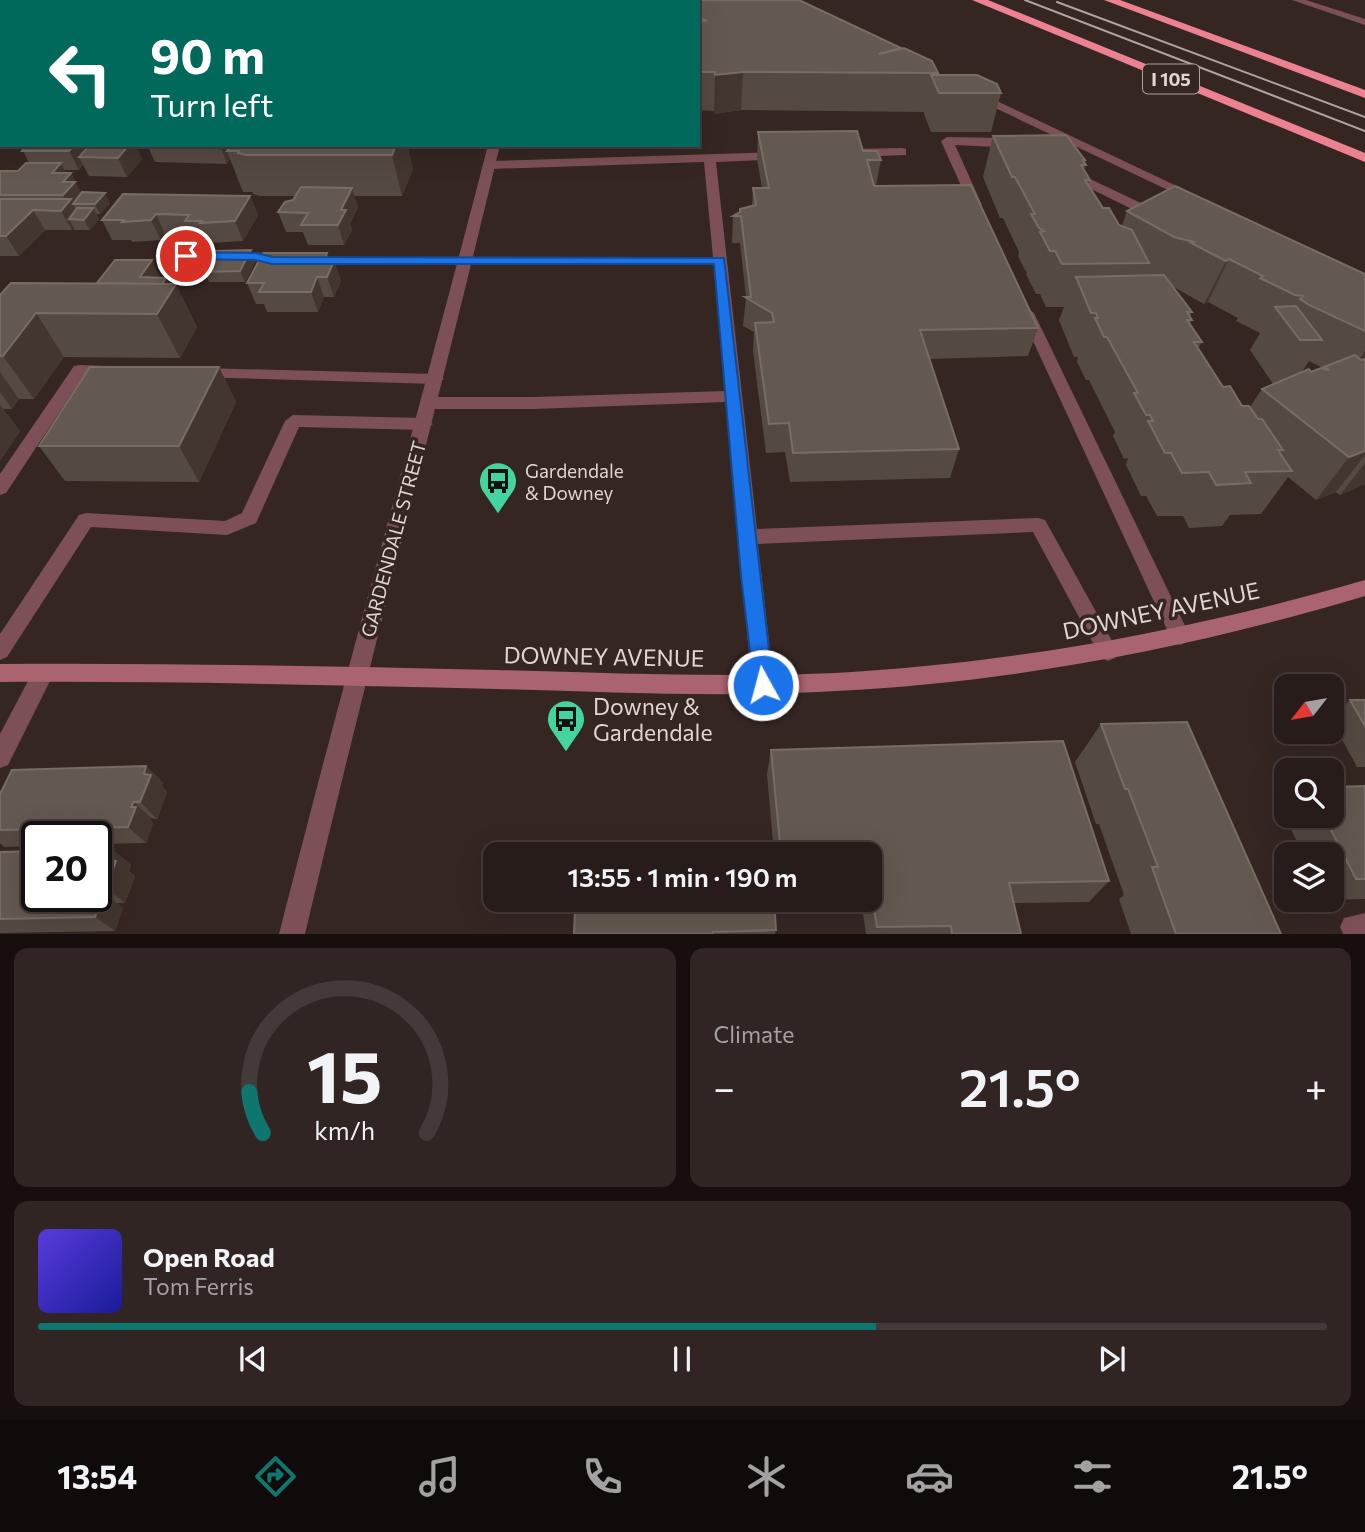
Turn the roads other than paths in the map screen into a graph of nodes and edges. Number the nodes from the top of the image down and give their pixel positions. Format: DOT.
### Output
graph roads {
  1 [pos="978,0"];
  2 [pos="1110,0"];
  3 [pos="1297,0"];
  4 [pos="1365,22"];
  5 [pos="962,89"];
  6 [pos="1365,94"];
  7 [pos="494,147"];
  8 [pos="902,152"];
  9 [pos="847,153"];
  10 [pos="1028,153"];
  11 [pos="792,155"];
  12 [pos="710,158"];
  13 [pos="1365,158"];
  14 [pos="1050,164"];
  15 [pos="490,165"];
  16 [pos="1201,201"];
  17 [pos="981,216"];
  18 [pos="1170,222"];
  19 [pos="162,256"];
  20 [pos="720,261"];
  21 [pos="466,262"];
  22 [pos="1022,303"];
  23 [pos="121,371"];
  24 [pos="190,373"];
  25 [pos="436,379"];
  26 [pos="733,396"];
  27 [pos="430,403"];
  28 [pos="425,424"];
  29 [pos="0,488"];
  30 [pos="748,537"];
  31 [pos="1365,587"];
  32 [pos="1180,636"];
  33 [pos="0,650"];
  34 [pos="1108,652"];
  35 [pos="0,673"];
  36 [pos="43,673"];
  37 [pos="355,676"];
  38 [pos="763,685"];
  39 [pos="0,757"];
  40 [pos="292,933"];
  1 -- 13 [label="highway, I 105"];
  2 -- 6 [label="highway"];
  3 -- 4 [label="street"];
  5 -- 16 [label="street"];
  7 -- 15 [label="street, GARDENDALE STREET"];
  8 -- 9 [label="street"];
  10 -- 17 [label="street"];
  11 -- 12 [label="street"];
  12 -- 15 [label="street"];
  12 -- 20 [label="street"];
  14 -- 18 [label="street"];
  15 -- 21 [label="street, GARDENDALE STREET"];
  19 -- 21 [label="street"];
  20 -- 21 [label="street"];
  20 -- 26 [label="street"];
  21 -- 25 [label="street, GARDENDALE STREET"];
  22 -- 32 [label="street"];
  23 -- 29 [label="street"];
  24 -- 25 [label="street"];
  25 -- 27 [label="street, GARDENDALE STREET"];
  26 -- 27 [label="street"];
  26 -- 30 [label="street"];
  27 -- 28 [label="street, GARDENDALE STREET"];
  28 -- 33 [label="street"];
  28 -- 37 [label="street, GARDENDALE STREET"];
  30 -- 34 [label="street"];
  30 -- 38 [label="street"];
  31 -- 32 [label="main road, DOWNEY AVENUE"];
  32 -- 34 [label="main road, DOWNEY AVENUE"];
  34 -- 38 [label="main road, DOWNEY AVENUE"];
  35 -- 36 [label="main road, DOWNEY AVENUE"];
  36 -- 37 [label="main road, DOWNEY AVENUE"];
  36 -- 39 [label="street"];
  37 -- 38 [label="main road, DOWNEY AVENUE"];
  37 -- 40 [label="street, GARDENDALE STREET"];
}
